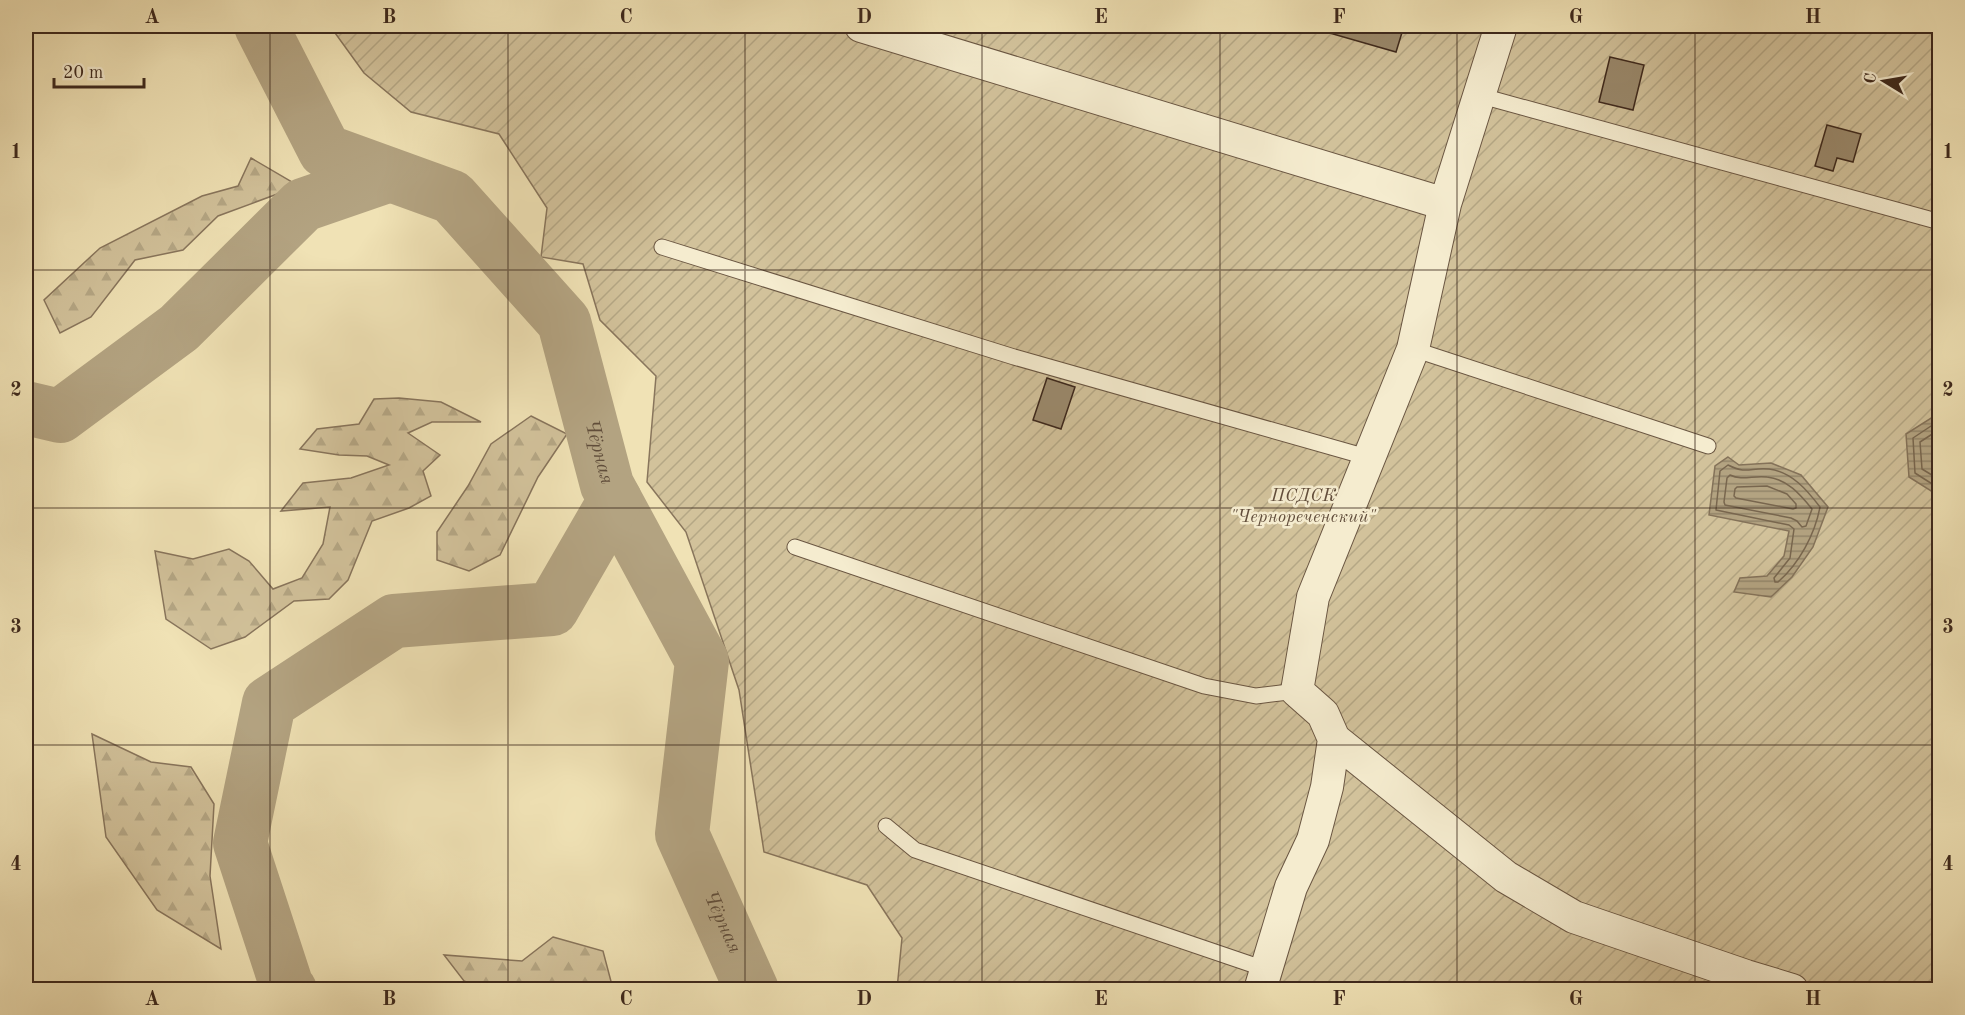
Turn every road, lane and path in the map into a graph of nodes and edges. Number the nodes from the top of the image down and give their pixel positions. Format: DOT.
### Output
graph roads {
  1 [pos="861,26"];
  2 [pos="1501,26"];
  3 [pos="1478,95"];
  4 [pos="1445,204"];
  5 [pos="1940,222"];
  6 [pos="662,247"];
  7 [pos="1413,350"];
  8 [pos="1708,446"];
  9 [pos="1370,458"];
  10 [pos="795,547"];
  11 [pos="1297,691"];
  12 [pos="1334,739"];
  13 [pos="886,826"];
  14 [pos="1262,979"];
  15 [pos="1748,983"];
  16 [pos="1792,990"];
  1 -- 4 [label="street"];
  2 -- 3 [label="street"];
  3 -- 4 [label="street"];
  3 -- 5 [label="lane"];
  4 -- 7 [label="street"];
  6 -- 9 [label="lane"];
  7 -- 8 [label="lane"];
  7 -- 9 [label="street"];
  9 -- 11 [label="street"];
  10 -- 11 [label="lane"];
  11 -- 12 [label="street"];
  12 -- 14 [label="street"];
  12 -- 15 [label="street"];
  13 -- 14 [label="lane"];
  15 -- 16 [label="street"];
}
